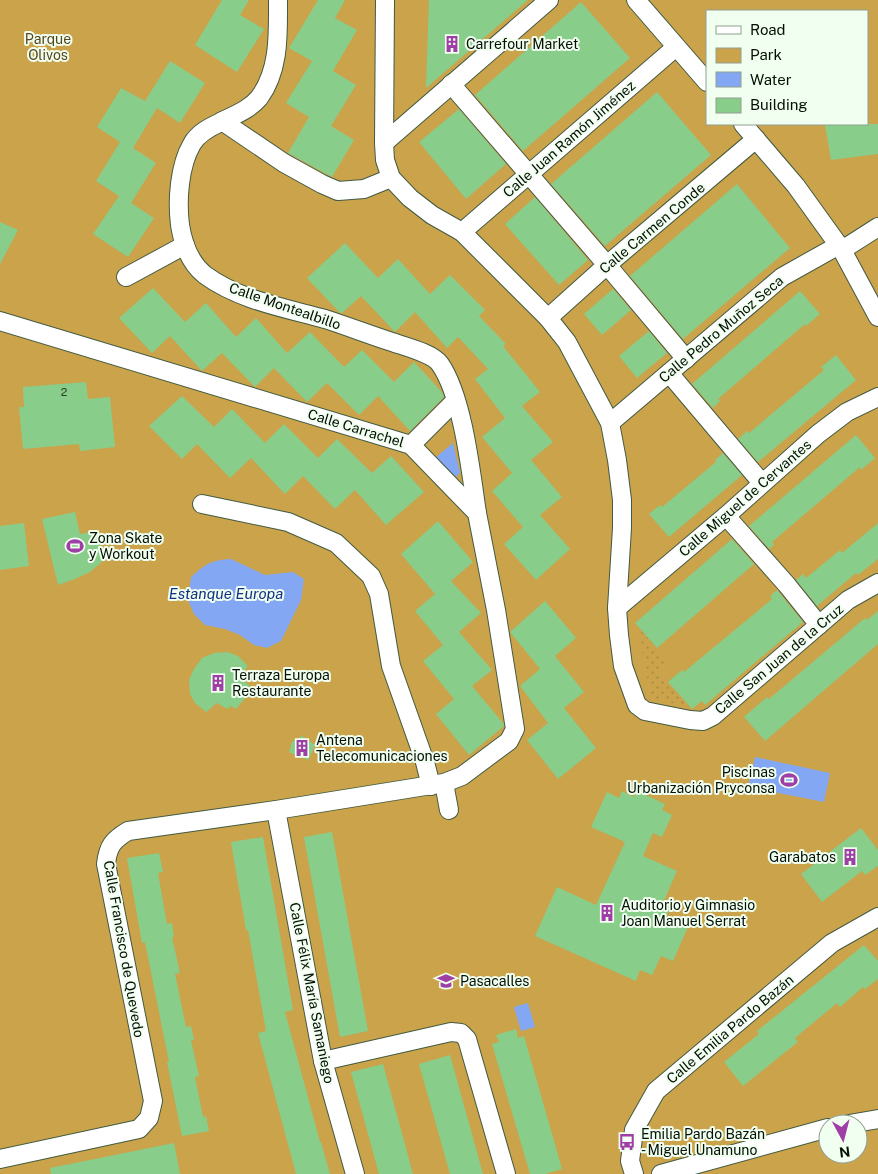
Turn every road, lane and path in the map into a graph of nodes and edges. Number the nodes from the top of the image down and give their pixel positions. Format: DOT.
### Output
graph roads {
  1 [pos="278,0"];
  2 [pos="385,0"];
  3 [pos="549,0"];
  4 [pos="636,0"];
  5 [pos="676,47"];
  6 [pos="706,81"];
  7 [pos="451,84"];
  8 [pos="222,121"];
  9 [pos="744,125"];
  10 [pos="756,139"];
  11 [pos="384,143"];
  12 [pos="529,174"];
  13 [pos="391,178"];
  14 [pos="878,226"];
  15 [pos="462,232"];
  16 [pos="184,245"];
  17 [pos="840,247"];
  18 [pos="607,265"];
  19 [pos="126,277"];
  20 [pos="878,317"];
  21 [pos="548,318"];
  22 [pos="0,321"];
  23 [pos="686,359"];
  24 [pos="669,373"];
  25 [pos="878,396"];
  26 [pos="455,401"];
  27 [pos="610,423"];
  28 [pos="411,445"];
  29 [pos="762,483"];
  30 [pos="202,504"];
  31 [pos="477,513"];
  32 [pos="726,516"];
  33 [pos="878,583"];
  34 [pos="617,608"];
  35 [pos="819,625"];
  36 [pos="437,784"];
  37 [pos="276,810"];
  38 [pos="449,810"];
  39 [pos="878,917"];
  40 [pos="323,1061"];
  41 [pos="818,1131"];
  42 [pos="0,1159"];
  43 [pos="355,1174"];
  44 [pos="506,1174"];
  45 [pos="634,1174"];
  46 [pos="661,1174"];
  1 -- 8 [label="street, Calle Montealbillo"];
  2 -- 11 [label="street, Calle San Juan de la Cruz"];
  3 -- 7 [label="street"];
  4 -- 5 [label="street"];
  5 -- 6 [label="street"];
  5 -- 12 [label="street, Calle Juan Ramón Jiménez"];
  7 -- 11 [label="street"];
  7 -- 12 [label="street"];
  8 -- 13 [label="street"];
  8 -- 16 [label="street, Calle Montealbillo"];
  9 -- 10 [label="street"];
  10 -- 17 [label="street"];
  10 -- 18 [label="street, Calle Carmen Conde"];
  11 -- 13 [label="street, Calle San Juan de la Cruz"];
  12 -- 15 [label="street, Calle Juan Ramón Jiménez"];
  12 -- 18 [label="street"];
  13 -- 15 [label="street, Calle San Juan de la Cruz"];
  14 -- 17 [label="street, Calle Pedro Muñoz Seca"];
  15 -- 21 [label="street, Calle San Juan de la Cruz"];
  16 -- 19 [label="street"];
  16 -- 26 [label="street, Calle Montealbillo"];
  17 -- 20 [label="street"];
  17 -- 23 [label="street, Calle Pedro Muñoz Seca"];
  18 -- 21 [label="street, Calle Carmen Conde"];
  18 -- 23 [label="street"];
  21 -- 27 [label="street, Calle San Juan de la Cruz"];
  22 -- 28 [label="street, Calle Carrachel"];
  23 -- 24 [label="street, Calle Pedro Muñoz Seca"];
  24 -- 27 [label="street, Calle Pedro Muñoz Seca"];
  24 -- 29 [label="street"];
  25 -- 29 [label="street, Calle Miguel de Cervantes"];
  26 -- 28 [label="street"];
  26 -- 31 [label="street, Calle Montealbillo"];
  27 -- 34 [label="street, Calle San Juan de la Cruz"];
  28 -- 31 [label="street, Calle Carrachel"];
  29 -- 32 [label="street, Calle Miguel de Cervantes"];
  30 -- 36 [label="street"];
  31 -- 36 [label="street, Calle Francisco de Quevedo"];
  32 -- 34 [label="street, Calle Miguel de Cervantes"];
  32 -- 35 [label="street"];
  33 -- 35 [label="street, Calle San Juan de la Cruz"];
  34 -- 35 [label="street, Calle San Juan de la Cruz"];
  36 -- 37 [label="street, Calle Francisco de Quevedo"];
  36 -- 38 [label="street"];
  37 -- 40 [label="street, Calle Félix María Samaniego"];
  37 -- 42 [label="street, Calle Francisco de Quevedo"];
  39 -- 45 [label="street, Calle Emilia Pardo Bazán"];
  40 -- 43 [label="street, Calle Félix María Samaniego"];
  40 -- 44 [label="street"];
  41 -- 46 [label="street"];
}
